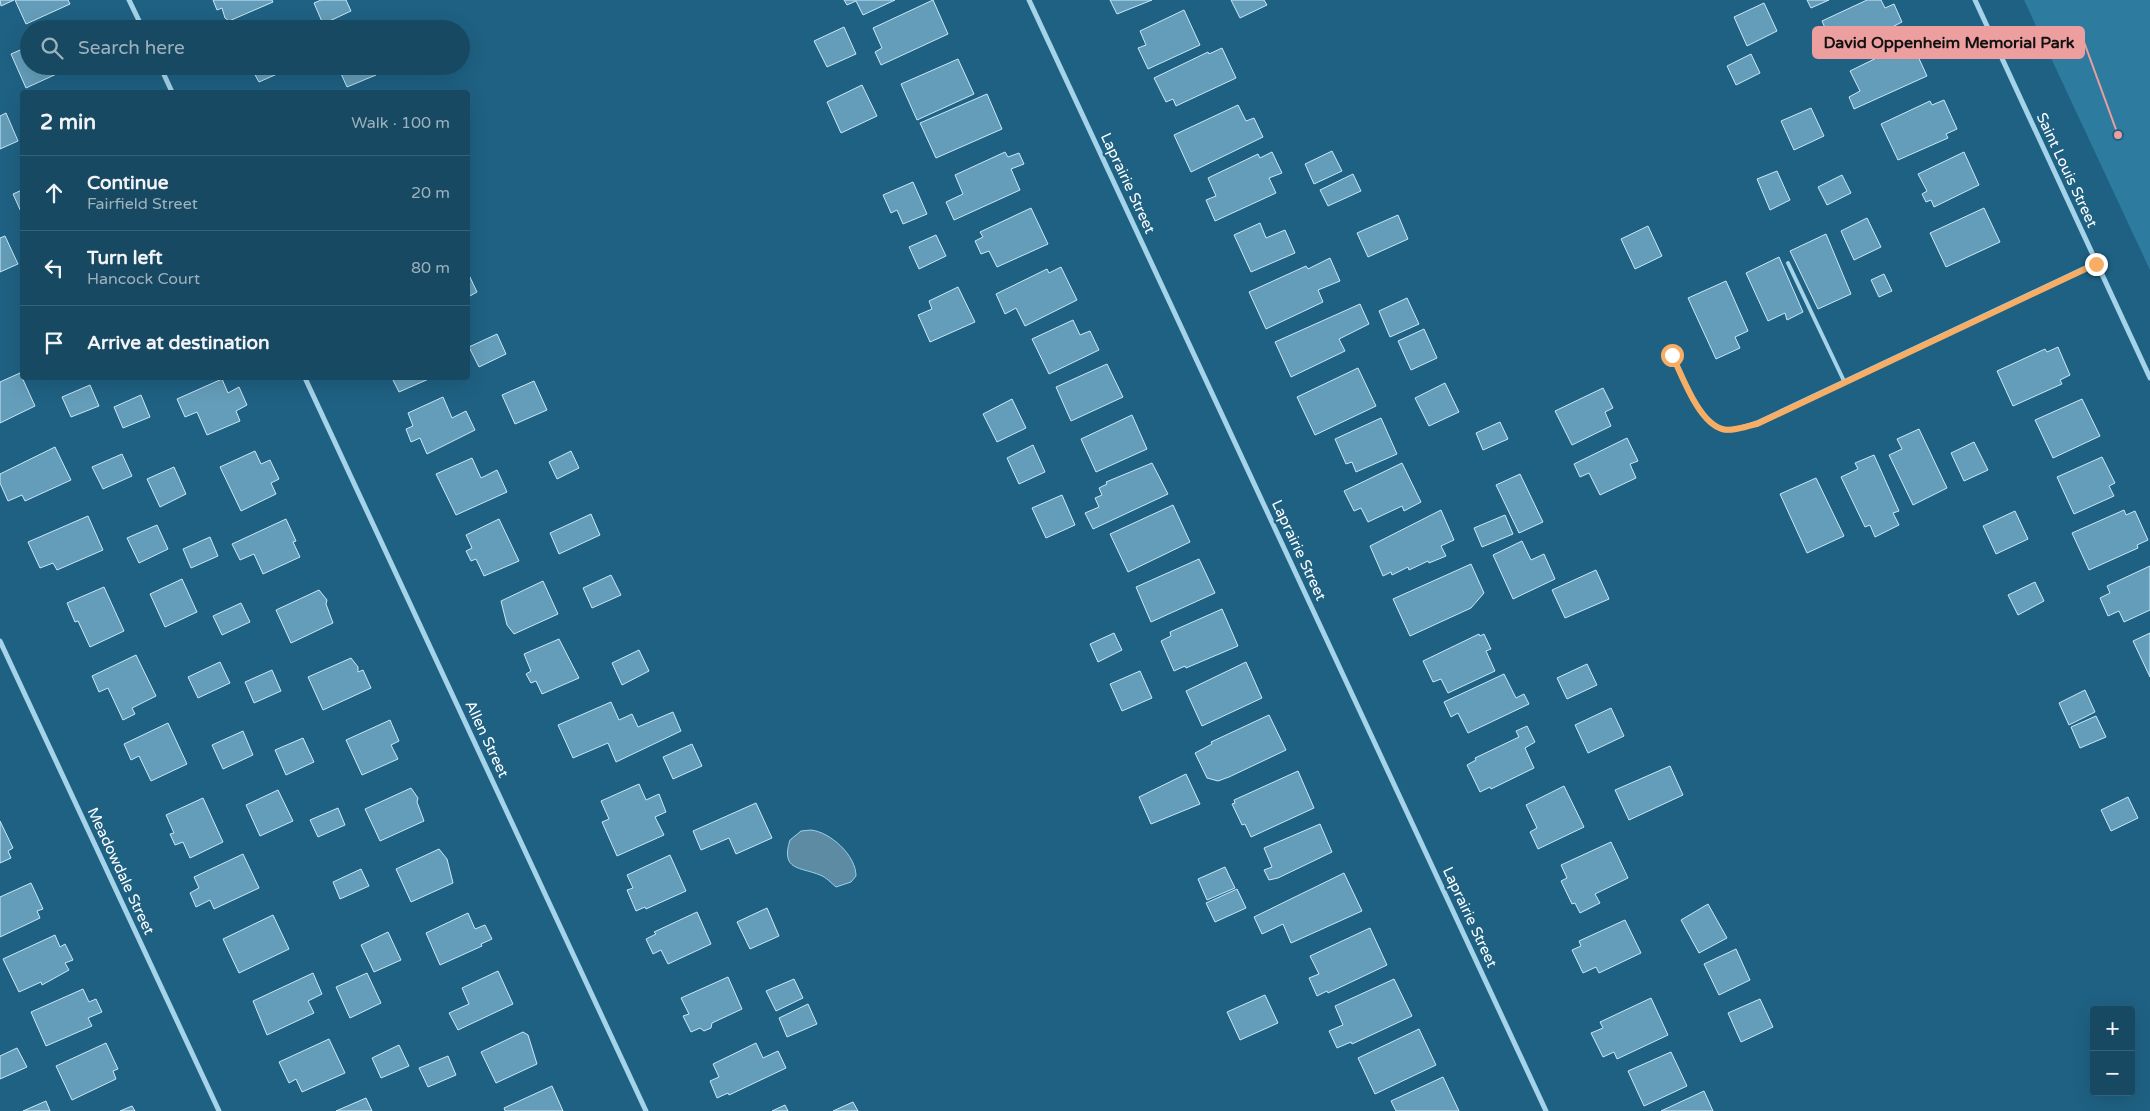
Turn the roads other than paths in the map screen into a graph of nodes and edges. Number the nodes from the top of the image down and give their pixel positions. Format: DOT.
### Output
graph roads {
  1 [pos="129,0"];
  2 [pos="1029,0"];
  3 [pos="1975,0"];
  4 [pos="139,20"];
  5 [pos="164,75"];
  6 [pos="171,90"];
  7 [pos="1788,263"];
  8 [pos="2096,264"];
  9 [pos="1672,355"];
  10 [pos="2150,378"];
  11 [pos="306,380"];
  12 [pos="1844,382"];
  13 [pos="0,641"];
  14 [pos="219,1111"];
  15 [pos="646,1111"];
  16 [pos="1546,1111"];
  1 -- 4 [label="street"];
  2 -- 16 [label="street, Laprairie Street"];
  3 -- 8 [label="street, Saint Louis Street"];
  5 -- 6 [label="street"];
  7 -- 12 [label="lane"];
  8 -- 10 [label="street, Saint Louis Street"];
  8 -- 12 [label="street"];
  9 -- 12 [label="street"];
  11 -- 15 [label="street, Allen Street"];
  13 -- 14 [label="street, Meadowdale Street"];
}
